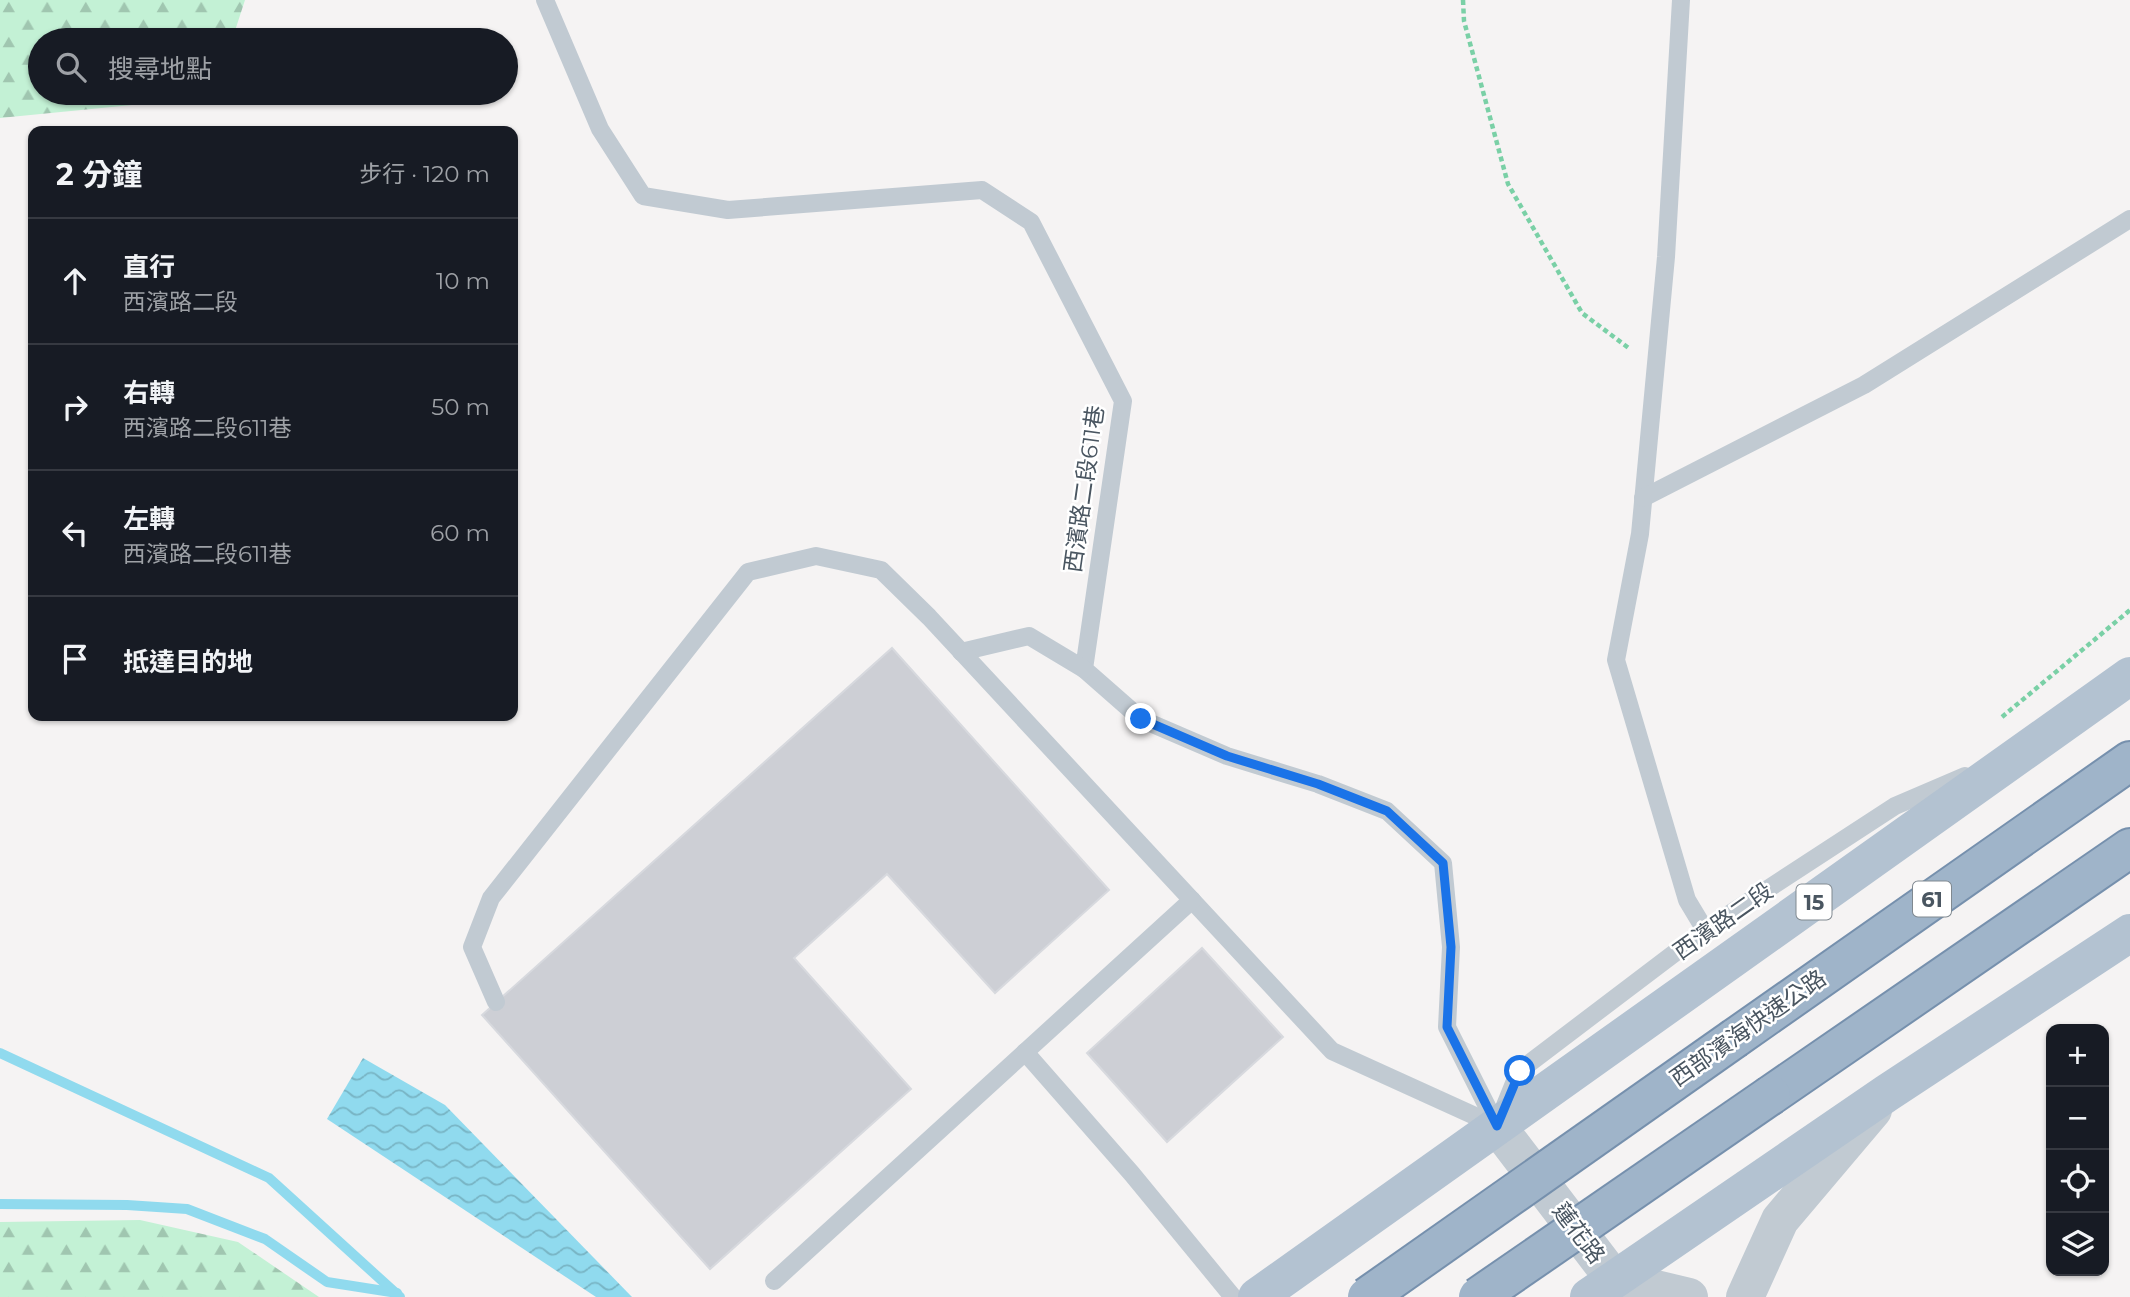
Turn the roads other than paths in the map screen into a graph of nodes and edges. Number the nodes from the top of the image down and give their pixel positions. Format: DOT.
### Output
graph roads {
  1 [pos="545,0"];
  2 [pos="1681,0"];
  3 [pos="2130,219"];
  4 [pos="1643,498"];
  5 [pos="961,652"];
  6 [pos="1084,669"];
  7 [pos="2130,676"];
  8 [pos="2030,747"];
  9 [pos="2130,761"];
  10 [pos="2130,848"];
  11 [pos="1192,900"];
  12 [pos="1705,930"];
  13 [pos="2130,933"];
  14 [pos="496,1002"];
  15 [pos="1025,1052"];
  16 [pos="1887,1093"];
  17 [pos="1497,1126"];
  18 [pos="774,1281"];
  19 [pos="1610,1291"];
  20 [pos="1233,1297"];
  21 [pos="1257,1297"];
  22 [pos="1367,1297"];
  23 [pos="1478,1297"];
  24 [pos="1689,1297"];
  25 [pos="1745,1297"];
  1 -- 6 [label="lane, 西濱路二段611巷"];
  2 -- 4 [label="lane"];
  3 -- 4 [label="lane"];
  4 -- 12 [label="lane"];
  5 -- 6 [label="lane"];
  5 -- 11 [label="lane"];
  5 -- 14 [label="lane"];
  6 -- 17 [label="lane"];
  7 -- 8 [label="main road, 西濱路二段 / 15"];
  8 -- 12 [label="lane, 西濱路二段"];
  8 -- 17 [label="main road, 西濱路二段 / 15"];
  9 -- 22 [label="highway, 西部濱海快速公路 / 61, bridge"];
  10 -- 23 [label="highway, bridge"];
  11 -- 15 [label="lane"];
  11 -- 17 [label="lane"];
  12 -- 17 [label="lane, 西濱路二段"];
  13 -- 16 [label="main road"];
  15 -- 18 [label="lane"];
  15 -- 20 [label="lane"];
  16 -- 19 [label="main road"];
  16 -- 25 [label="street"];
  17 -- 19 [label="street, 蓮花路"];
  17 -- 21 [label="main road, 西濱路二段 / 15"];
  19 -- 24 [label="street, 蓮花路"];
}
